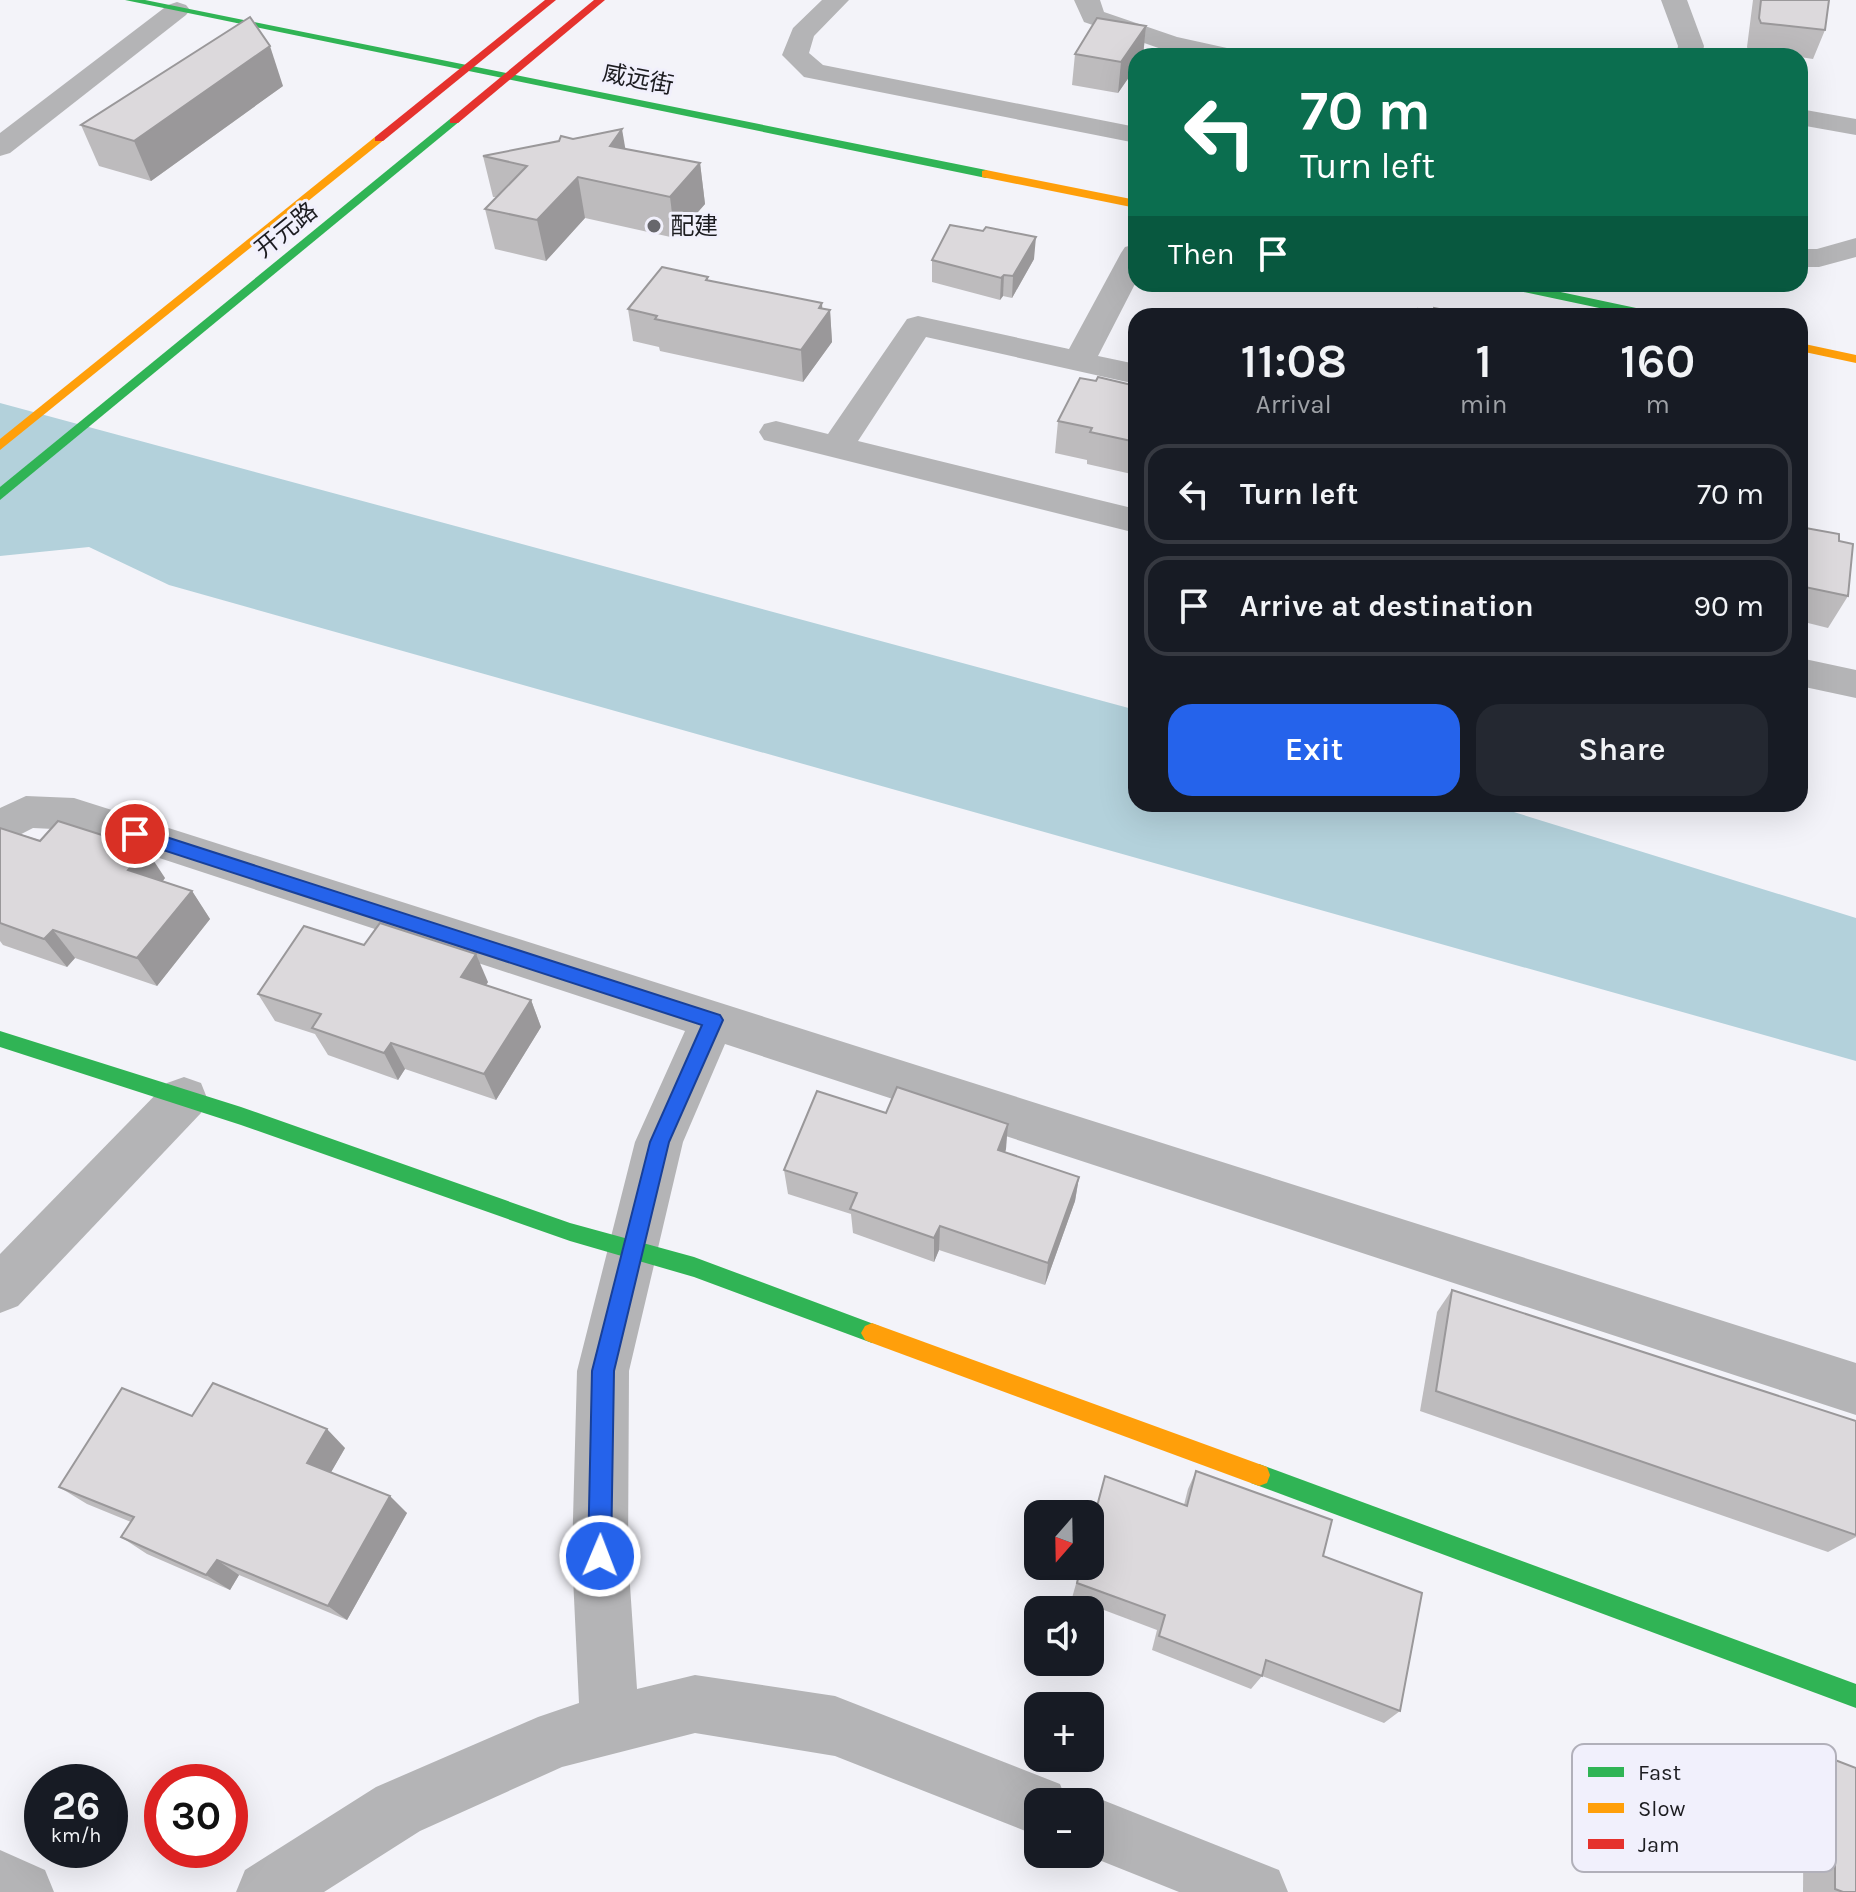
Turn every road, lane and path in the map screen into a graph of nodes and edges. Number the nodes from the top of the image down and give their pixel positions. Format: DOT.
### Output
graph roads {
  1 [pos="130,0"];
  2 [pos="551,0"];
  3 [pos="600,0"];
  4 [pos="836,0"];
  5 [pos="1087,0"];
  6 [pos="1674,0"];
  7 [pos="177,10"];
  8 [pos="1189,48"];
  9 [pos="1691,48"];
  10 [pos="467,68"];
  11 [pos="509,77"];
  12 [pos="1808,118"];
  13 [pos="1856,127"];
  14 [pos="1128,133"];
  15 [pos="5,139"];
  16 [pos="1128,202"];
  17 [pos="1856,247"];
  18 [pos="1808,258"];
  19 [pos="1128,268"];
  20 [pos="1542,292"];
  21 [pos="1618,308"];
  22 [pos="1808,349"];
  23 [pos="1856,359"];
  24 [pos="1079,361"];
  25 [pos="1128,372"];
  26 [pos="776,432"];
  27 [pos="0,446"];
  28 [pos="837,447"];
  29 [pos="0,495"];
  30 [pos="1128,519"];
  31 [pos="1808,674"];
  32 [pos="1856,684"];
  33 [pos="0,829"];
  34 [pos="713,1020"];
  35 [pos="0,1039"];
  36 [pos="184,1098"];
  37 [pos="635,1250"];
  38 [pos="0,1289"];
  39 [pos="1856,1389"];
  40 [pos="1856,1696"];
  41 [pos="610,1725"];
  42 [pos="1024,1800"];
  43 [pos="1104,1832"];
  44 [pos="0,1881"];
  45 [pos="23,1892"];
  46 [pos="267,1892"];
  47 [pos="1257,1892"];
  1 -- 7 [label="street, 威远街"];
  2 -- 10 [label="street, 开元路"];
  3 -- 11 [label="street, 开元路"];
  4 -- 14 [label="street"];
  5 -- 8 [label="street"];
  6 -- 9 [label="street"];
  7 -- 10 [label="street, 威远街"];
  7 -- 15 [label="street"];
  10 -- 11 [label="street, 威远街"];
  10 -- 27 [label="street, 开元路"];
  11 -- 16 [label="street, 威远街"];
  11 -- 29 [label="street, 开元路"];
  12 -- 13 [label="street"];
  17 -- 18 [label="street"];
  19 -- 24 [label="street"];
  20 -- 21 [label="street"];
  22 -- 23 [label="street"];
  24 -- 25 [label="street"];
  24 -- 28 [label="street"];
  26 -- 28 [label="street"];
  28 -- 30 [label="street"];
  31 -- 32 [label="street"];
  33 -- 34 [label="street"];
  34 -- 37 [label="street"];
  34 -- 39 [label="street"];
  35 -- 36 [label="street"];
  36 -- 37 [label="street"];
  36 -- 38 [label="street"];
  37 -- 40 [label="street"];
  37 -- 41 [label="street"];
  41 -- 42 [label="street"];
  41 -- 46 [label="street"];
  43 -- 47 [label="street"];
  44 -- 45 [label="street"];
}
